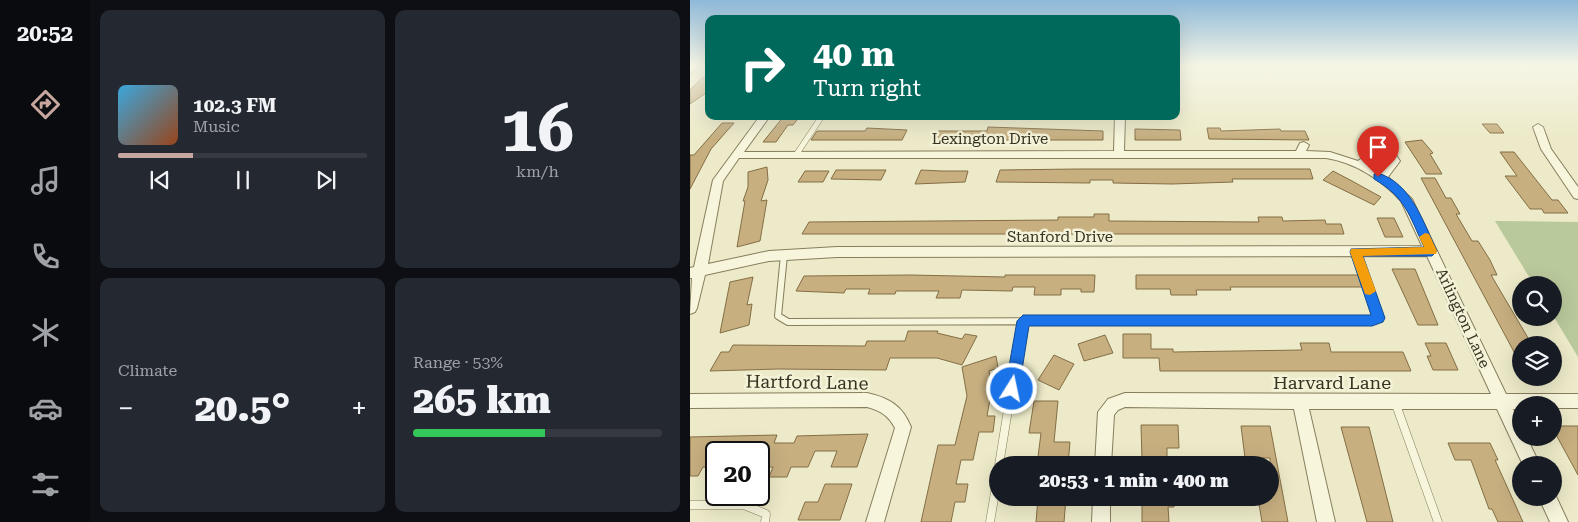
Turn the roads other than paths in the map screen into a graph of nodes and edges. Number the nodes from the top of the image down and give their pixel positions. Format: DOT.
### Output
graph roads {
  1 [pos="762,120"];
  2 [pos="819,120"];
  3 [pos="1120,120"];
  4 [pos="1538,127"];
  5 [pos="1119,153"];
  6 [pos="1245,154"];
  7 [pos="734,155"];
  8 [pos="796,155"];
  9 [pos="1358,166"];
  10 [pos="1381,178"];
  11 [pos="1578,195"];
  12 [pos="1432,251"];
  13 [pos="1355,252"];
  14 [pos="784,255"];
  15 [pos="695,272"];
  16 [pos="690,308"];
  17 [pos="1023,321"];
  18 [pos="690,401"];
  19 [pos="1578,401"];
  20 [pos="1300,402"];
  21 [pos="1396,402"];
  22 [pos="1503,402"];
  23 [pos="1000,456"];
  24 [pos="1104,456"];
  25 [pos="1528,456"];
  26 [pos="690,505"];
  27 [pos="993,506"];
  28 [pos="1102,506"];
  29 [pos="1552,506"];
  30 [pos="765,522"];
  31 [pos="875,522"];
  32 [pos="990,522"];
  33 [pos="1101,522"];
  34 [pos="1326,522"];
  35 [pos="1438,522"];
  36 [pos="1559,522"];
  1 -- 7 [label="street"];
  2 -- 8 [label="lane"];
  3 -- 5 [label="street"];
  4 -- 11 [label="street"];
  5 -- 6 [label="street, Lexington Drive"];
  5 -- 8 [label="street, Lexington Drive"];
  6 -- 9 [label="street, Arlington Lane"];
  7 -- 8 [label="street, Lexington Drive"];
  7 -- 15 [label="street"];
  9 -- 10 [label="street, Arlington Lane"];
  9 -- 10 [label="street"];
  10 -- 12 [label="street, Arlington Lane"];
  12 -- 13 [label="street, Stanford Drive"];
  12 -- 22 [label="street, Arlington Lane"];
  13 -- 14 [label="street, Stanford Drive"];
  13 -- 17 [label="lane"];
  14 -- 15 [label="street, Stanford Drive"];
  14 -- 17 [label="lane"];
  15 -- 16 [label="street"];
  17 -- 23 [label="lane"];
  18 -- 31 [label="street, Hartford Lane"];
  19 -- 22 [label="street, Harvard Lane"];
  20 -- 21 [label="street, Harvard Lane"];
  20 -- 24 [label="street, Harvard Lane"];
  20 -- 34 [label="street"];
  21 -- 22 [label="street, Harvard Lane"];
  21 -- 35 [label="lane"];
  22 -- 25 [label="street, Arlington Lane"];
  26 -- 30 [label="lane"];
  27 -- 32 [label="lane"];
  28 -- 33 [label="street"];
  29 -- 36 [label="street"];
}
